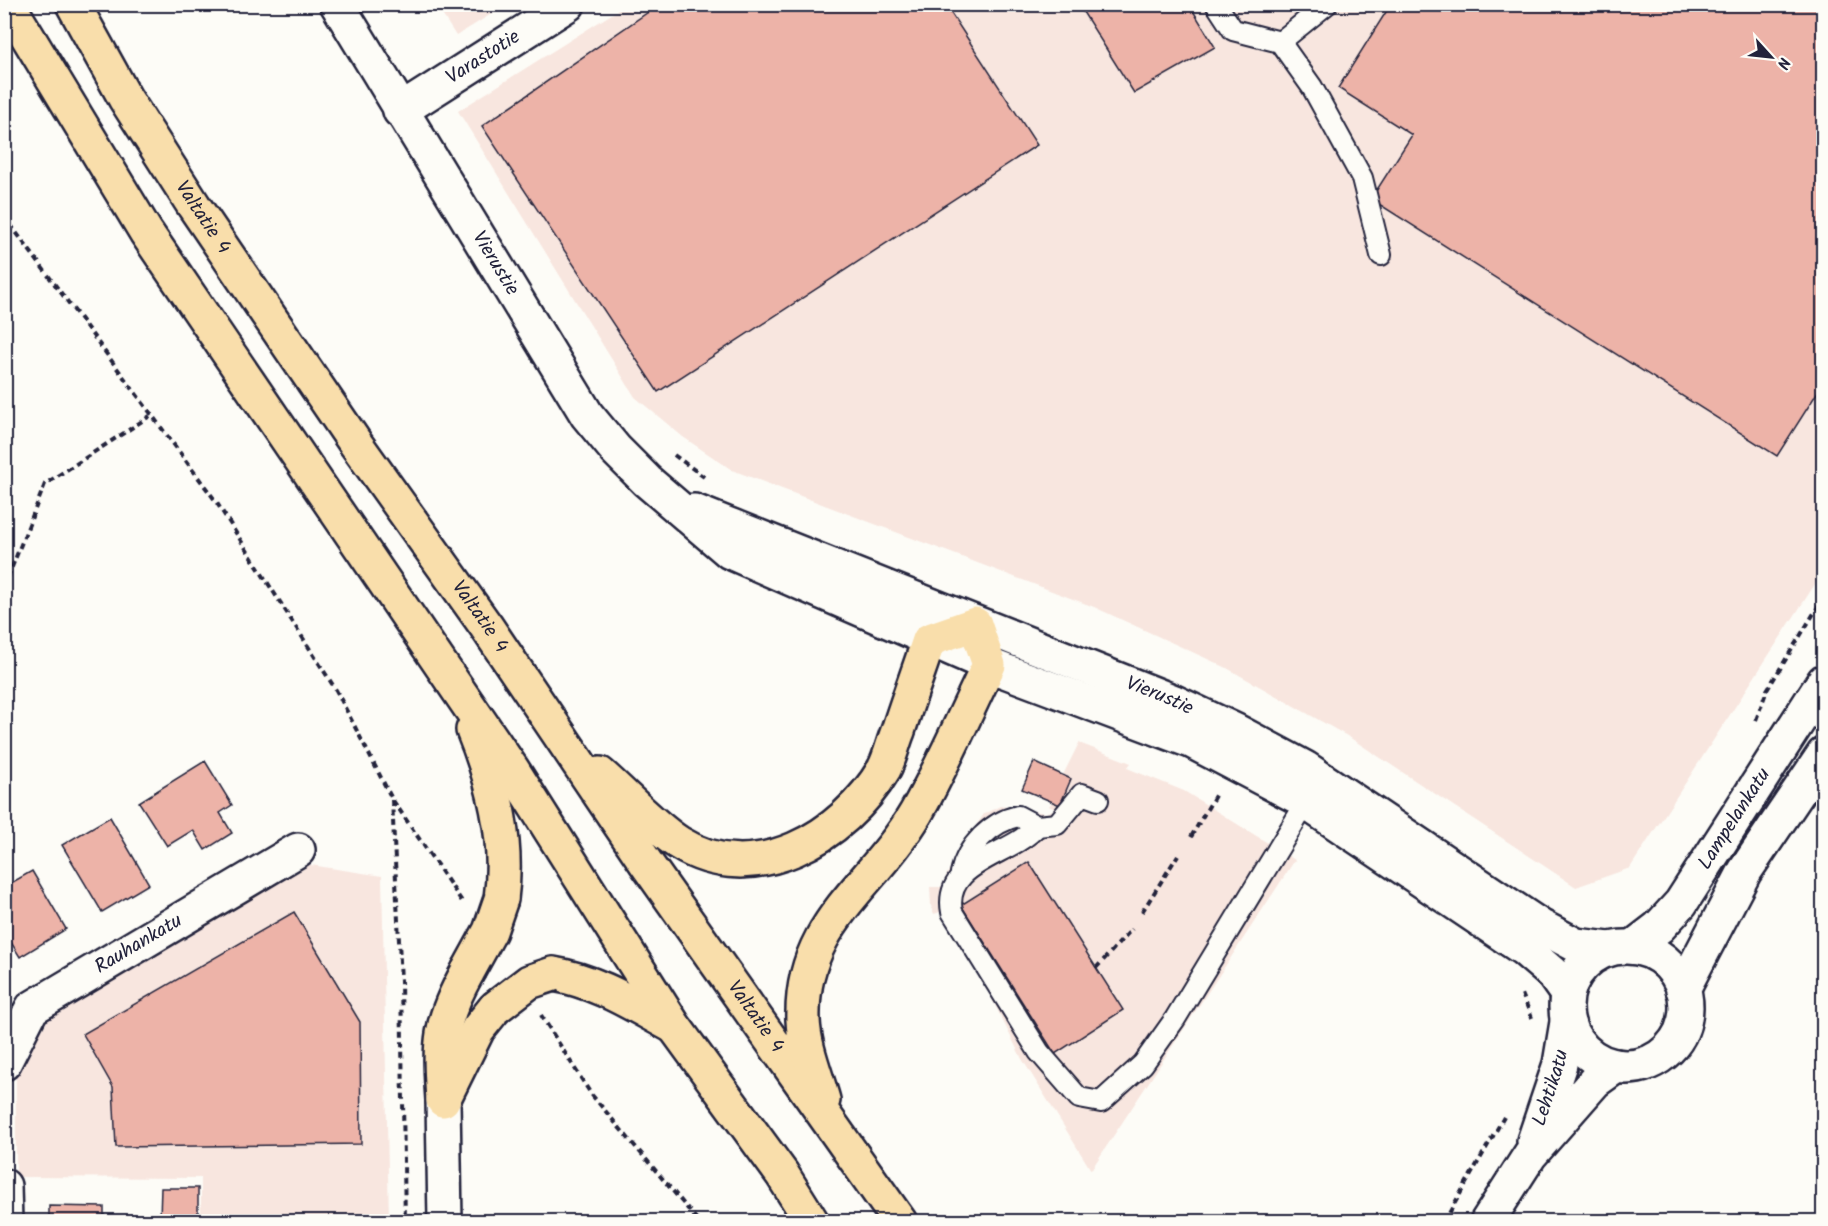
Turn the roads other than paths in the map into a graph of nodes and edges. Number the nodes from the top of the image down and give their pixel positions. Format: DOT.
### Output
graph roads {
  1 [pos="8,4"];
  2 [pos="73,4"];
  3 [pos="337,4"];
  4 [pos="568,4"];
  5 [pos="1216,4"];
  6 [pos="1328,4"];
  7 [pos="1281,42"];
  8 [pos="400,111"];
  9 [pos="1382,255"];
  10 [pos="675,504"];
  11 [pos="975,624"];
  12 [pos="929,640"];
  13 [pos="989,666"];
  14 [pos="452,678"];
  15 [pos="1824,681"];
  16 [pos="567,745"];
  17 [pos="1824,754"];
  18 [pos="1098,801"];
  19 [pos="1306,802"];
  20 [pos="1037,826"];
  21 [pos="298,850"];
  22 [pos="961,876"];
  23 [pos="1621,948"];
  24 [pos="1683,988"];
  25 [pos="1567,1008"];
  26 [pos="674,1026"];
  27 [pos="4,1063"];
  28 [pos="1616,1066"];
  29 [pos="443,1100"];
  30 [pos="828,1120"];
  31 [pos="1530,1155"];
  32 [pos="4,1186"];
  33 [pos="5,1221"];
  34 [pos="445,1221"];
  35 [pos="812,1221"];
  36 [pos="900,1221"];
  37 [pos="1487,1221"];
  1 -- 14 [label="highway"];
  2 -- 16 [label="highway, Valtatie 4"];
  3 -- 8 [label="street, Vierustie"];
  4 -- 8 [label="street, Varastotie"];
  5 -- 7 [label="lane"];
  6 -- 7 [label="lane"];
  7 -- 9 [label="lane"];
  8 -- 10 [label="street, Vierustie"];
  10 -- 11 [label="street, Vierustie"];
  10 -- 12 [label="street, Vierustie"];
  11 -- 12 [label="highway"];
  11 -- 13 [label="highway"];
  11 -- 23 [label="street, Vierustie"];
  12 -- 13 [label="street, Vierustie"];
  12 -- 16 [label="highway"];
  13 -- 19 [label="street, Vierustie"];
  13 -- 30 [label="highway"];
  14 -- 26 [label="highway"];
  14 -- 29 [label="highway, bridge"];
  15 -- 23 [label="street, Lampelankatu"];
  16 -- 30 [label="highway, Valtatie 4"];
  17 -- 24 [label="street, Lampelankatu"];
  18 -- 20 [label="lane"];
  19 -- 22 [label="lane"];
  19 -- 25 [label="street, Vierustie"];
  20 -- 22 [label="lane"];
  20 -- 22 [label="lane"];
  21 -- 27 [label="street, Rauhankatu"];
  23 -- 24 [label="street"];
  23 -- 25 [label="street"];
  24 -- 28 [label="street"];
  25 -- 28 [label="street"];
  25 -- 31 [label="street, Lehtikatu"];
  26 -- 29 [label="highway, bridge"];
  26 -- 35 [label="highway"];
  28 -- 31 [label="street, Lehtikatu"];
  29 -- 34 [label="street"];
  30 -- 36 [label="highway, Valtatie 4"];
  31 -- 37 [label="street, Lehtikatu"];
  32 -- 33 [label="street"];
}
